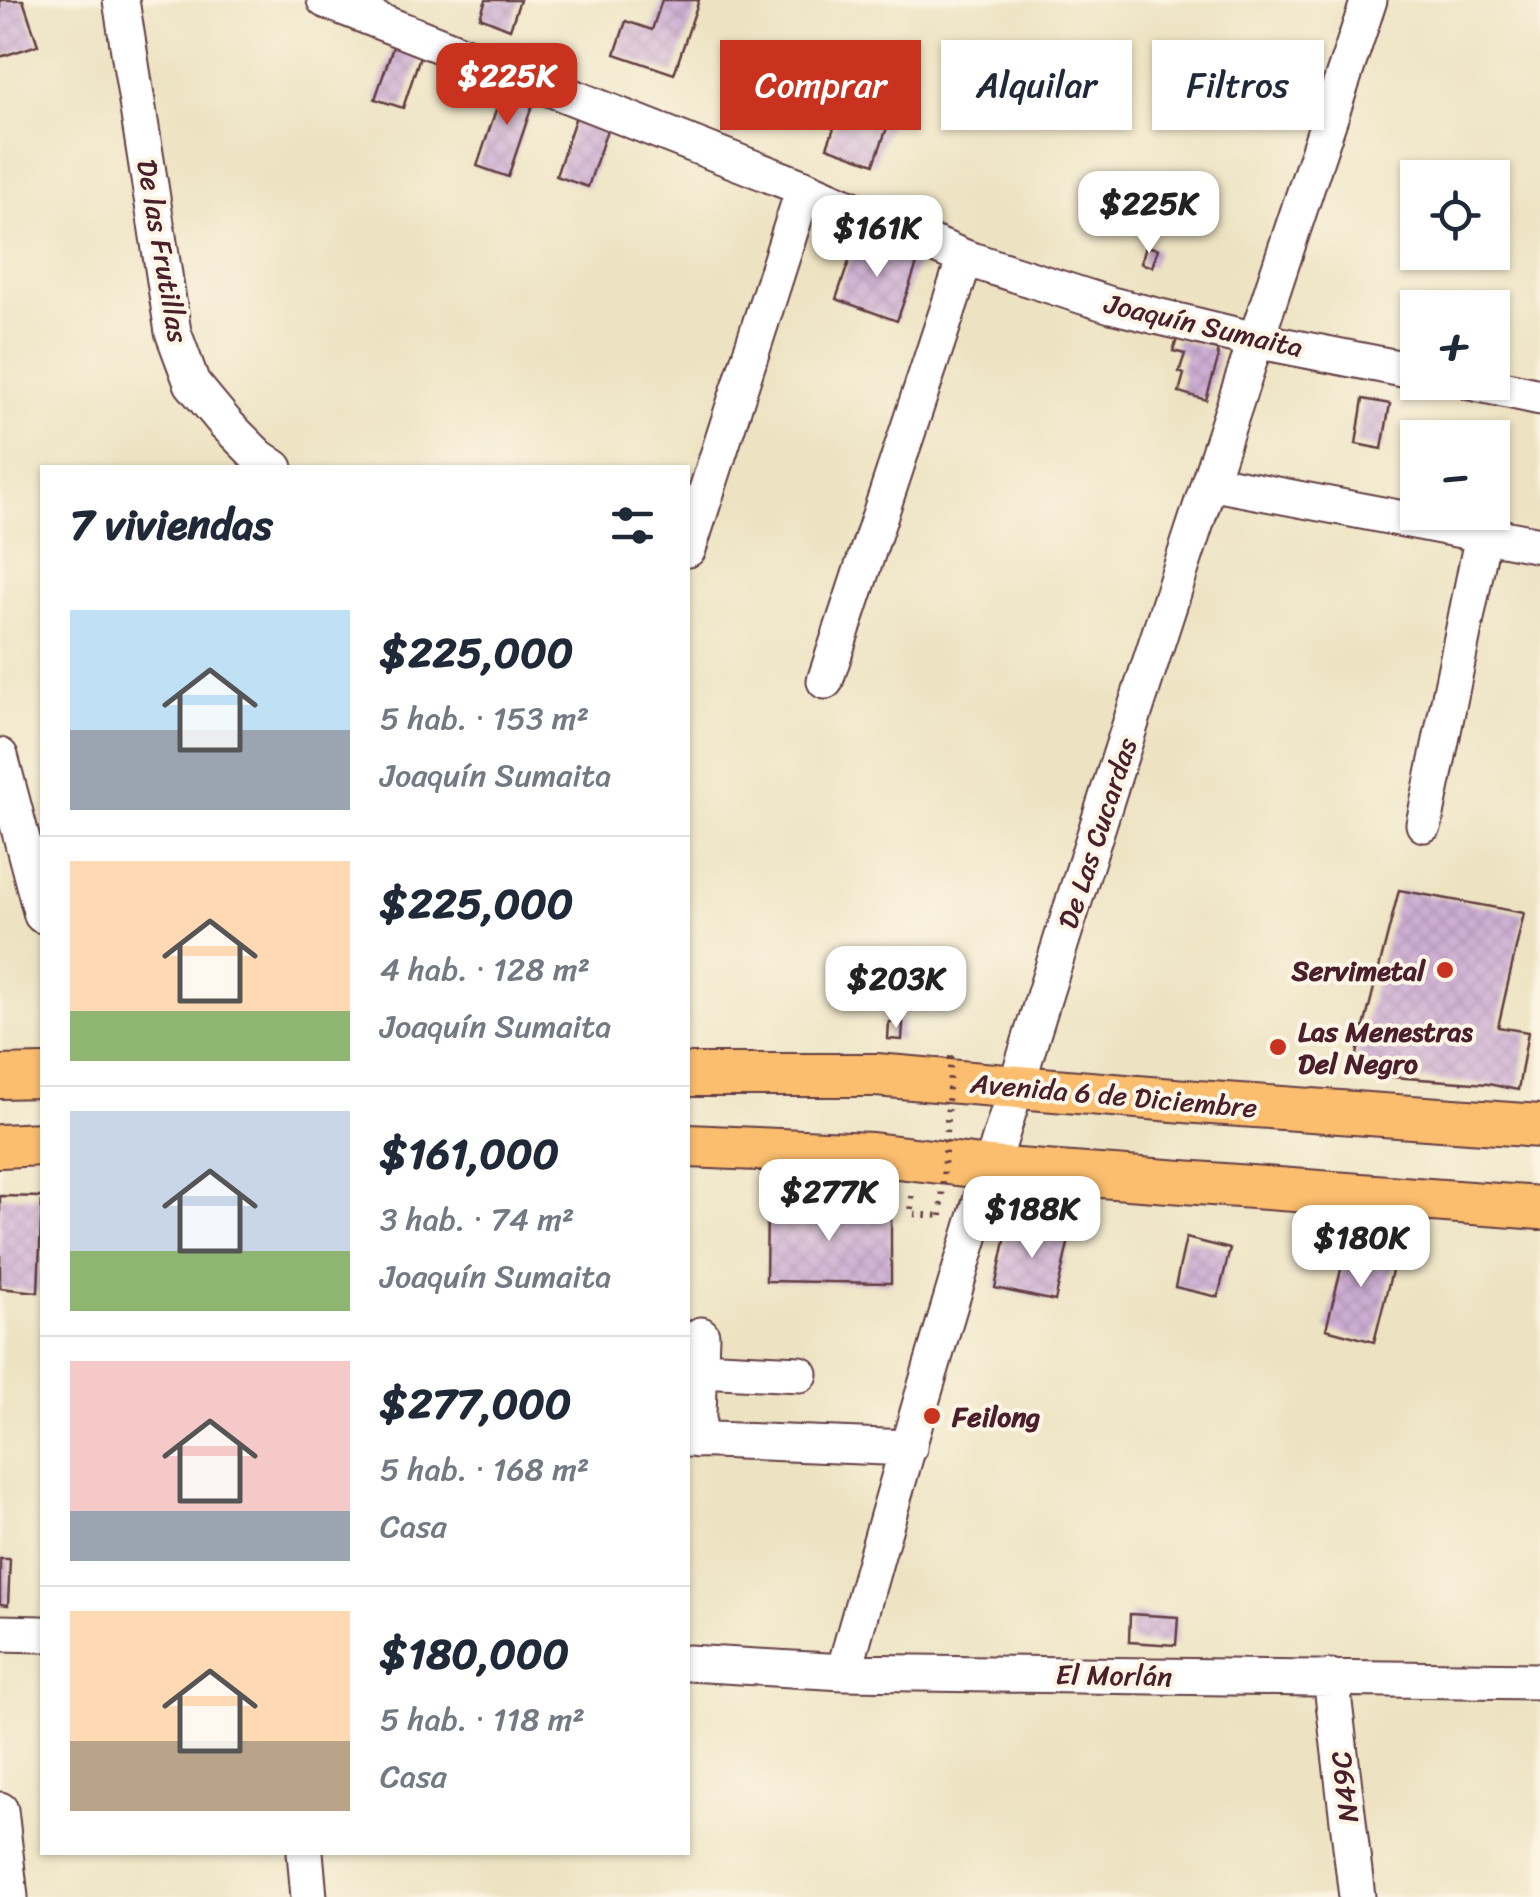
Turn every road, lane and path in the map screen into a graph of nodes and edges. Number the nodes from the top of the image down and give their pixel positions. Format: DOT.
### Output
graph roads {
  1 [pos="121,0"];
  2 [pos="325,0"];
  3 [pos="1369,0"];
  4 [pos="804,188"];
  5 [pos="965,258"];
  6 [pos="1255,340"];
  7 [pos="1400,368"];
  8 [pos="1510,391"];
  9 [pos="1540,397"];
  10 [pos="271,465"];
  11 [pos="1209,482"];
  12 [pos="1483,535"];
  13 [pos="690,544"];
  14 [pos="1540,544"];
  15 [pos="825,681"];
  16 [pos="0,756"];
  17 [pos="1424,824"];
  18 [pos="40,907"];
  19 [pos="951,1055"];
  20 [pos="690,1075"];
  21 [pos="40,1076"];
  22 [pos="0,1077"];
  23 [pos="1016,1086"];
  24 [pos="1540,1126"];
  25 [pos="40,1144"];
  26 [pos="0,1146"];
  27 [pos="690,1146"];
  28 [pos="990,1168"];
  29 [pos="1540,1208"];
  30 [pos="910,1214"];
  31 [pos="800,1374"];
  32 [pos="692,1440"];
  33 [pos="909,1448"];
  34 [pos="40,1632"];
  35 [pos="0,1634"];
  36 [pos="690,1663"];
  37 [pos="844,1672"];
  38 [pos="1332,1677"];
  39 [pos="1540,1681"];
  40 [pos="0,1810"];
  41 [pos="304,1855"];
  42 [pos="10,1897"];
  43 [pos="309,1897"];
  44 [pos="1357,1897"];
  1 -- 10 [label="street, De las Frutillas"];
  2 -- 4 [label="street, Joaquín Sumaita"];
  3 -- 6 [label="street, De Las Cucardas"];
  4 -- 5 [label="street, Joaquín Sumaita"];
  4 -- 13 [label="street"];
  5 -- 6 [label="street, Joaquín Sumaita"];
  5 -- 15 [label="street"];
  6 -- 7 [label="street, Joaquín Sumaita"];
  6 -- 11 [label="street, De Las Cucardas"];
  8 -- 9 [label="street"];
  11 -- 12 [label="street"];
  11 -- 23 [label="street, De Las Cucardas"];
  12 -- 14 [label="street"];
  12 -- 17 [label="street"];
  16 -- 18 [label="street"];
  19 -- 30 [label="path, bridge"];
  20 -- 23 [label="main road, Avenida 6 de Diciembre"];
  21 -- 22 [label="main road"];
  23 -- 24 [label="main road, Avenida 6 de Diciembre"];
  23 -- 28 [label="street, De Las Cucardas"];
  25 -- 26 [label="main road"];
  27 -- 28 [label="main road"];
  28 -- 29 [label="main road"];
  28 -- 33 [label="street, De Las Cucardas"];
  31 -- 32 [label="street"];
  32 -- 33 [label="street"];
  33 -- 37 [label="street, De Las Cucardas"];
  34 -- 35 [label="street"];
  36 -- 37 [label="street, El Morlán"];
  37 -- 38 [label="street, El Morlán"];
  38 -- 39 [label="street, El Morlán"];
  38 -- 44 [label="street, N49C"];
  40 -- 42 [label="street"];
  41 -- 43 [label="street"];
}
